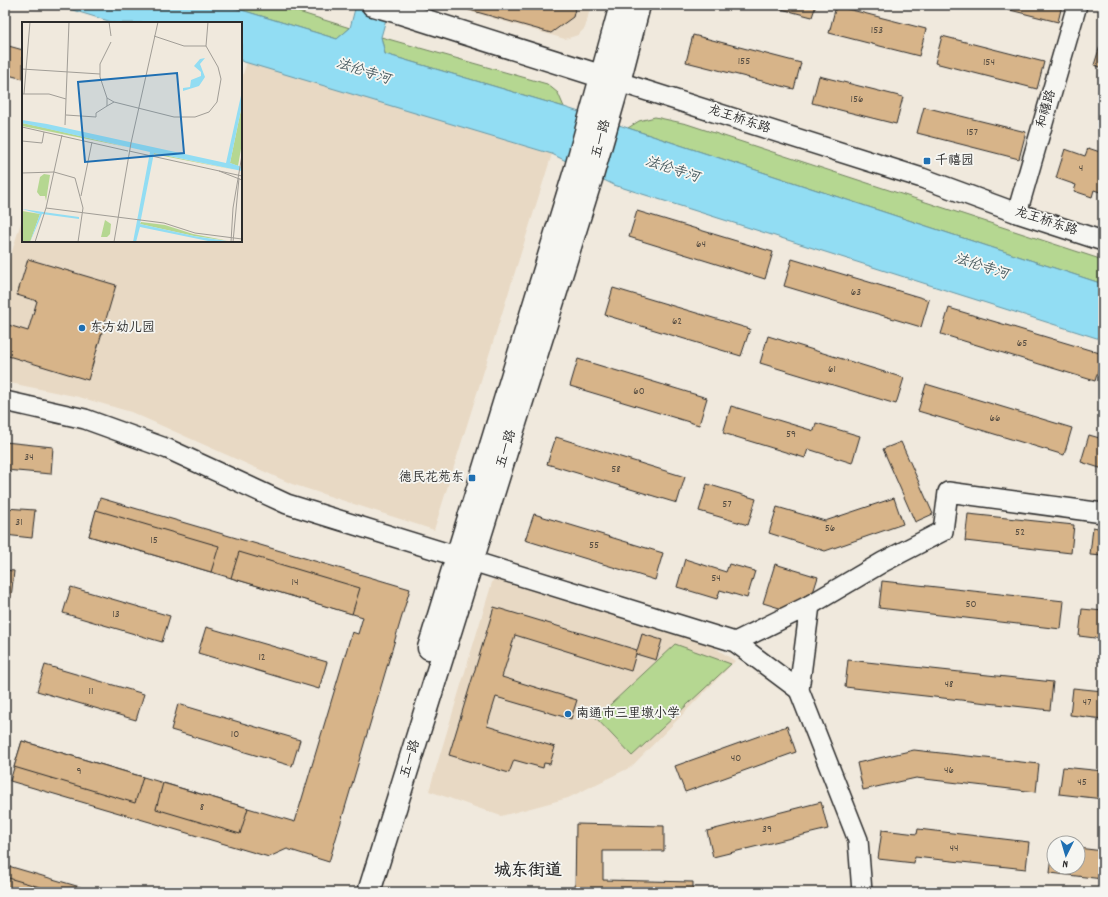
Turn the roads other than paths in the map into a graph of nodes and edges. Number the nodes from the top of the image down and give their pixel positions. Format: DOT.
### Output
graph roads {
  1 [pos="373,5"];
  2 [pos="621,5"];
  3 [pos="639,5"];
  4 [pos="1077,5"];
  5 [pos="611,79"];
  6 [pos="1017,213"];
  7 [pos="1103,241"];
  8 [pos="5,401"];
  9 [pos="1103,513"];
  10 [pos="465,558"];
  11 [pos="810,604"];
  12 [pos="735,642"];
  13 [pos="799,690"];
  14 [pos="355,892"];
  15 [pos="369,892"];
  16 [pos="862,892"];
  1 -- 5 [label="main road, 龙王桥东路"];
  2 -- 5 [label="main road, 五一路"];
  3 -- 5 [label="main road, 五一路"];
  4 -- 6 [label="street, 和禧路"];
  5 -- 6 [label="street, 龙王桥东路"];
  5 -- 10 [label="main road, 五一路"];
  6 -- 7 [label="street, 龙王桥东路"];
  8 -- 10 [label="street"];
  9 -- 11 [label="street"];
  10 -- 12 [label="street"];
  10 -- 14 [label="main road, 五一路"];
  10 -- 15 [label="main road, 五一路"];
  11 -- 12 [label="street"];
  11 -- 13 [label="street"];
  12 -- 13 [label="street"];
  13 -- 16 [label="street"];
}
